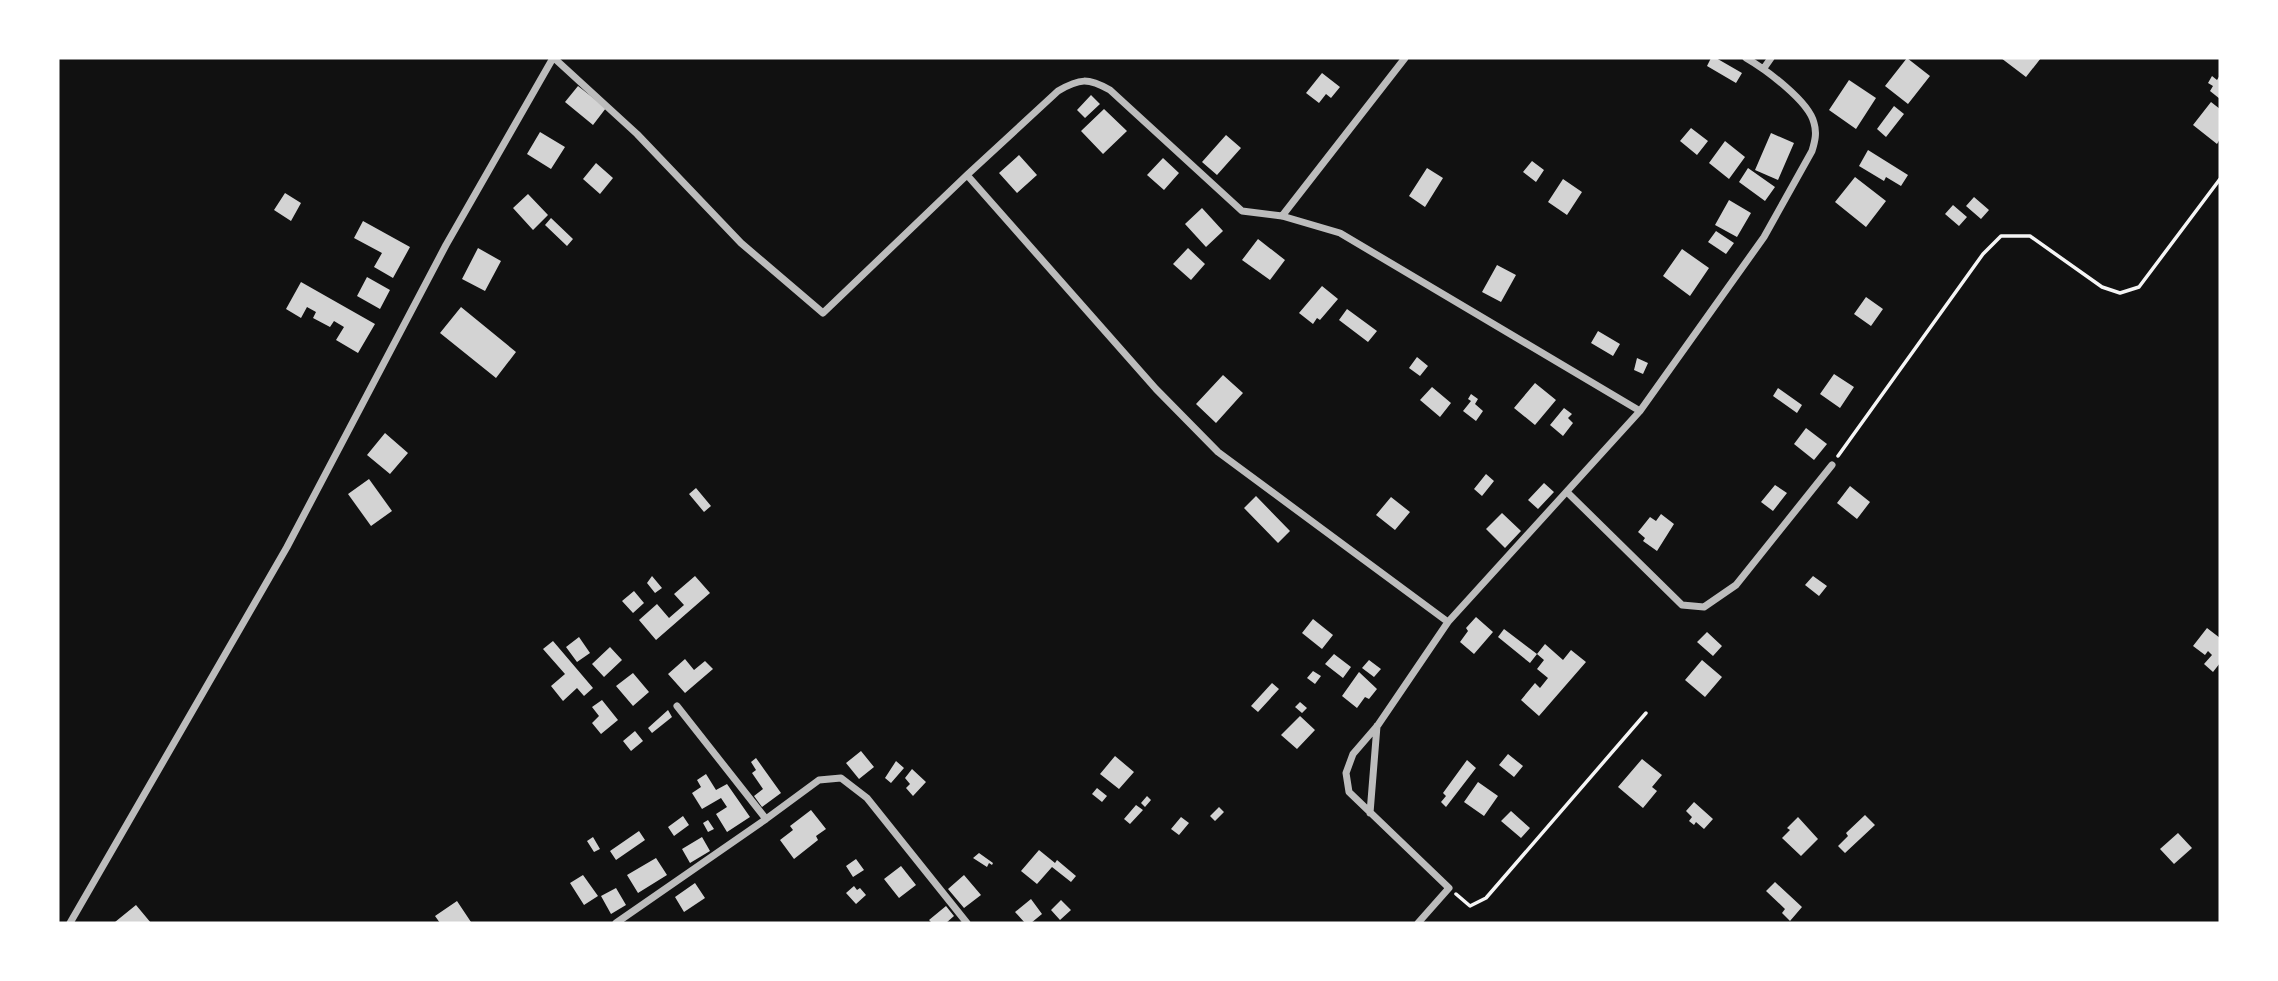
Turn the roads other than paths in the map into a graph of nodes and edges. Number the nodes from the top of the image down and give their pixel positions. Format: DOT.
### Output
graph roads {
  1 [pos="553,58"];
  2 [pos="1405,58"];
  3 [pos="1746,58"];
  4 [pos="1771,58"];
  5 [pos="1763,68"];
  6 [pos="967,175"];
  7 [pos="1282,216"];
  8 [pos="1640,411"];
  9 [pos="1832,464"];
  10 [pos="1568,493"];
  11 [pos="1448,622"];
  12 [pos="677,706"];
  13 [pos="1378,725"];
  14 [pos="1370,813"];
  15 [pos="766,820"];
  16 [pos="70,923"];
  17 [pos="616,923"];
  18 [pos="968,923"];
  19 [pos="1418,923"];
  1 -- 6 [label="street"];
  1 -- 16 [label="street"];
  2 -- 7 [label="street"];
  3 -- 5 [label="street"];
  4 -- 5 [label="street"];
  5 -- 8 [label="street"];
  6 -- 7 [label="street"];
  6 -- 11 [label="street"];
  7 -- 8 [label="street"];
  8 -- 10 [label="street"];
  9 -- 10 [label="street"];
  10 -- 11 [label="street"];
  11 -- 13 [label="street"];
  12 -- 15 [label="street"];
  13 -- 14 [label="street"];
  13 -- 14 [label="street"];
  14 -- 19 [label="street"];
  15 -- 17 [label="street"];
  15 -- 18 [label="street"];
}
